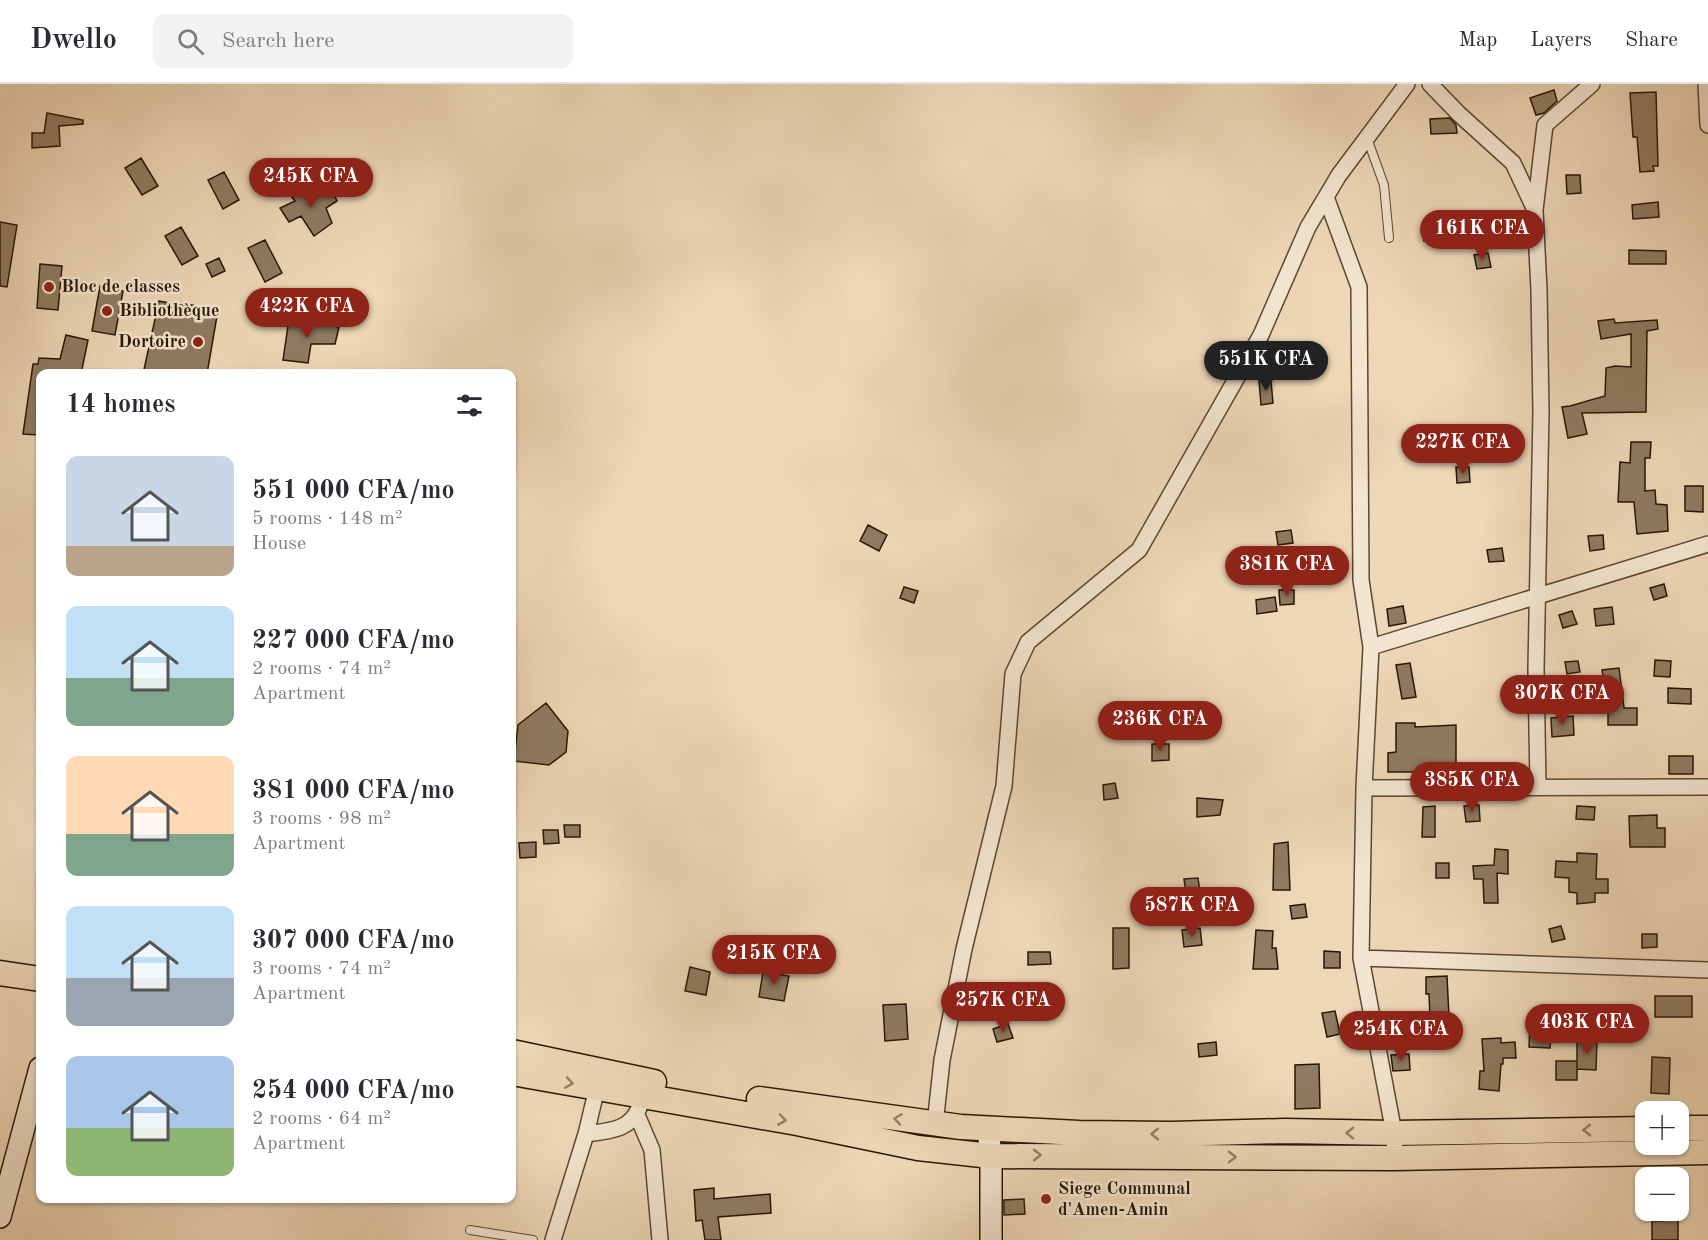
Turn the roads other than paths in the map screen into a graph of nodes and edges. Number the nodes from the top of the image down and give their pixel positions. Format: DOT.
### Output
graph roads {
  1 [pos="1407,84"];
  2 [pos="1430,84"];
  3 [pos="1592,84"];
  4 [pos="1706,84"];
  5 [pos="1708,125"];
  6 [pos="1367,138"];
  7 [pos="1326,197"];
  8 [pos="1535,210"];
  9 [pos="1389,238"];
  10 [pos="1708,544"];
  11 [pos="1537,597"];
  12 [pos="1371,647"];
  13 [pos="1708,787"];
  14 [pos="1364,788"];
  15 [pos="1538,788"];
  16 [pos="1361,958"];
  17 [pos="1708,970"];
  18 [pos="0,973"];
  19 [pos="36,978"];
  20 [pos="516,1053"];
  21 [pos="516,1074"];
  22 [pos="36,1083"];
  23 [pos="597,1088"];
  24 [pos="641,1105"];
  25 [pos="935,1124"];
  26 [pos="1689,1128"];
  27 [pos="1708,1128"];
  28 [pos="988,1129"];
  29 [pos="1635,1129"];
  30 [pos="1394,1133"];
  31 [pos="586,1134"];
  32 [pos="1708,1152"];
  33 [pos="991,1156"];
  34 [pos="1395,1158"];
  35 [pos="0,1217"];
  36 [pos="470,1230"];
  37 [pos="533,1240"];
  38 [pos="553,1240"];
  39 [pos="660,1240"];
  40 [pos="991,1240"];
  1 -- 6 [label="street"];
  2 -- 8 [label="street"];
  3 -- 8 [label="street"];
  4 -- 5 [label="street"];
  6 -- 7 [label="street"];
  6 -- 9 [label="lane"];
  7 -- 12 [label="street"];
  7 -- 25 [label="street"];
  8 -- 11 [label="street"];
  10 -- 11 [label="street"];
  11 -- 12 [label="street"];
  11 -- 15 [label="street"];
  12 -- 14 [label="street"];
  13 -- 15 [label="street"];
  14 -- 15 [label="street"];
  14 -- 16 [label="street"];
  16 -- 17 [label="street"];
  16 -- 30 [label="street"];
  18 -- 19 [label="main road"];
  25 -- 20 [label="main road, one-way"];
  21 -- 23 [label="main road, one-way"];
  22 -- 35 [label="street"];
  23 -- 24 [label="main road"];
  23 -- 31 [label="street"];
  24 -- 31 [label="street"];
  24 -- 33 [label="main road, one-way"];
  24 -- 39 [label="street"];
  25 -- 28 [label="main road"];
  26 -- 27 [label="main road"];
  30 -- 28 [label="main road, one-way"];
  28 -- 33 [label="street"];
  29 -- 30 [label="main road, one-way"];
  30 -- 34 [label="street"];
  31 -- 38 [label="street"];
  32 -- 34 [label="main road"];
  33 -- 34 [label="main road, one-way"];
  33 -- 40 [label="street"];
  36 -- 37 [label="lane"];
}
